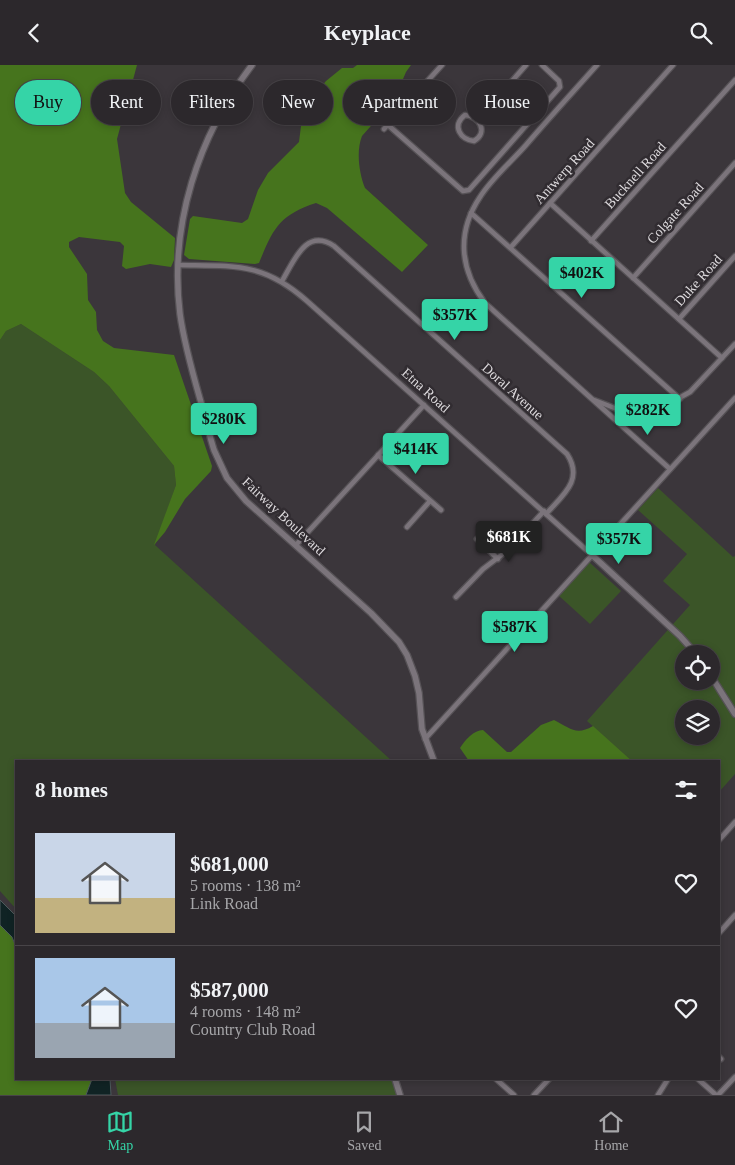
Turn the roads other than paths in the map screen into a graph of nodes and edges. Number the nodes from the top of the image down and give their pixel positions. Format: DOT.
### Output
graph roads {
  1 [pos="252,65"];
  2 [pos="442,65"];
  3 [pos="526,65"];
  4 [pos="542,65"];
  5 [pos="597,65"];
  6 [pos="673,65"];
  7 [pos="428,80"];
  8 [pos="513,80"];
  9 [pos="735,80"];
  10 [pos="478,120"];
  11 [pos="388,125"];
  12 [pos="384,129"];
  13 [pos="735,163"];
  14 [pos="550,203"];
  15 [pos="472,213"];
  16 [pos="591,241"];
  17 [pos="510,247"];
  18 [pos="735,256"];
  19 [pos="179,265"];
  20 [pos="633,277"];
  21 [pos="282,281"];
  22 [pos="679,319"];
  23 [pos="735,344"];
  24 [pos="722,358"];
  25 [pos="590,398"];
  26 [pos="735,398"];
  27 [pos="680,399"];
  28 [pos="424,405"];
  29 [pos="378,455"];
  30 [pos="670,469"];
  31 [pos="430,501"];
  32 [pos="441,510"];
  33 [pos="545,512"];
  34 [pos="407,527"];
  35 [pos="477,539"];
  36 [pos="296,545"];
  37 [pos="592,555"];
  38 [pos="498,559"];
  39 [pos="456,597"];
  40 [pos="688,645"];
  41 [pos="720,690"];
  42 [pos="735,714"];
  43 [pos="424,739"];
  44 [pos="434,760"];
  45 [pos="735,822"];
  46 [pos="720,838"];
  47 [pos="735,915"];
  48 [pos="720,932"];
  49 [pos="735,1077"];
  50 [pos="396,1080"];
  51 [pos="497,1080"];
  52 [pos="548,1080"];
  53 [pos="667,1080"];
  54 [pos="699,1080"];
  55 [pos="400,1095"];
  56 [pos="514,1095"];
  57 [pos="534,1095"];
  58 [pos="658,1095"];
  59 [pos="717,1095"];
  1 -- 19 [label="street, Fairway Boulevard"];
  2 -- 7 [label="street"];
  3 -- 8 [label="street"];
  4 -- 11 [label="street"];
  5 -- 15 [label="street"];
  6 -- 14 [label="street, Antwerp Road"];
  9 -- 16 [label="street, Bucknell Road"];
  10 -- 10 [label="street"];
  11 -- 12 [label="street"];
  13 -- 20 [label="street, Colgate Road"];
  14 -- 16 [label="street"];
  14 -- 17 [label="street, Antwerp Road"];
  15 -- 17 [label="street"];
  15 -- 25 [label="street"];
  16 -- 20 [label="street"];
  17 -- 27 [label="street"];
  18 -- 22 [label="street, Duke Road"];
  19 -- 21 [label="street, Etna Road"];
  19 -- 36 [label="street, Fairway Boulevard"];
  20 -- 22 [label="street"];
  21 -- 28 [label="street, Etna Road"];
  21 -- 33 [label="street, Doral Avenue"];
  22 -- 24 [label="street"];
  23 -- 24 [label="street"];
  24 -- 27 [label="street"];
  25 -- 27 [label="street"];
  25 -- 30 [label="street"];
  26 -- 30 [label="street"];
  28 -- 29 [label="street"];
  28 -- 33 [label="street, Etna Road"];
  29 -- 31 [label="street"];
  29 -- 36 [label="street"];
  30 -- 37 [label="street"];
  31 -- 32 [label="street"];
  31 -- 34 [label="street"];
  33 -- 37 [label="street, Etna Road"];
  33 -- 38 [label="street"];
  35 -- 38 [label="street"];
  36 -- 43 [label="street, Fairway Boulevard"];
  37 -- 40 [label="street, Etna Road"];
  37 -- 43 [label="street"];
  38 -- 39 [label="street"];
  41 -- 42 [label="street"];
  43 -- 44 [label="street, Fairway Boulevard"];
  45 -- 46 [label="street"];
  47 -- 48 [label="street"];
  49 -- 59 [label="street"];
  50 -- 55 [label="street"];
  51 -- 56 [label="street"];
  52 -- 57 [label="street"];
  53 -- 58 [label="street"];
  54 -- 59 [label="street"];
}
